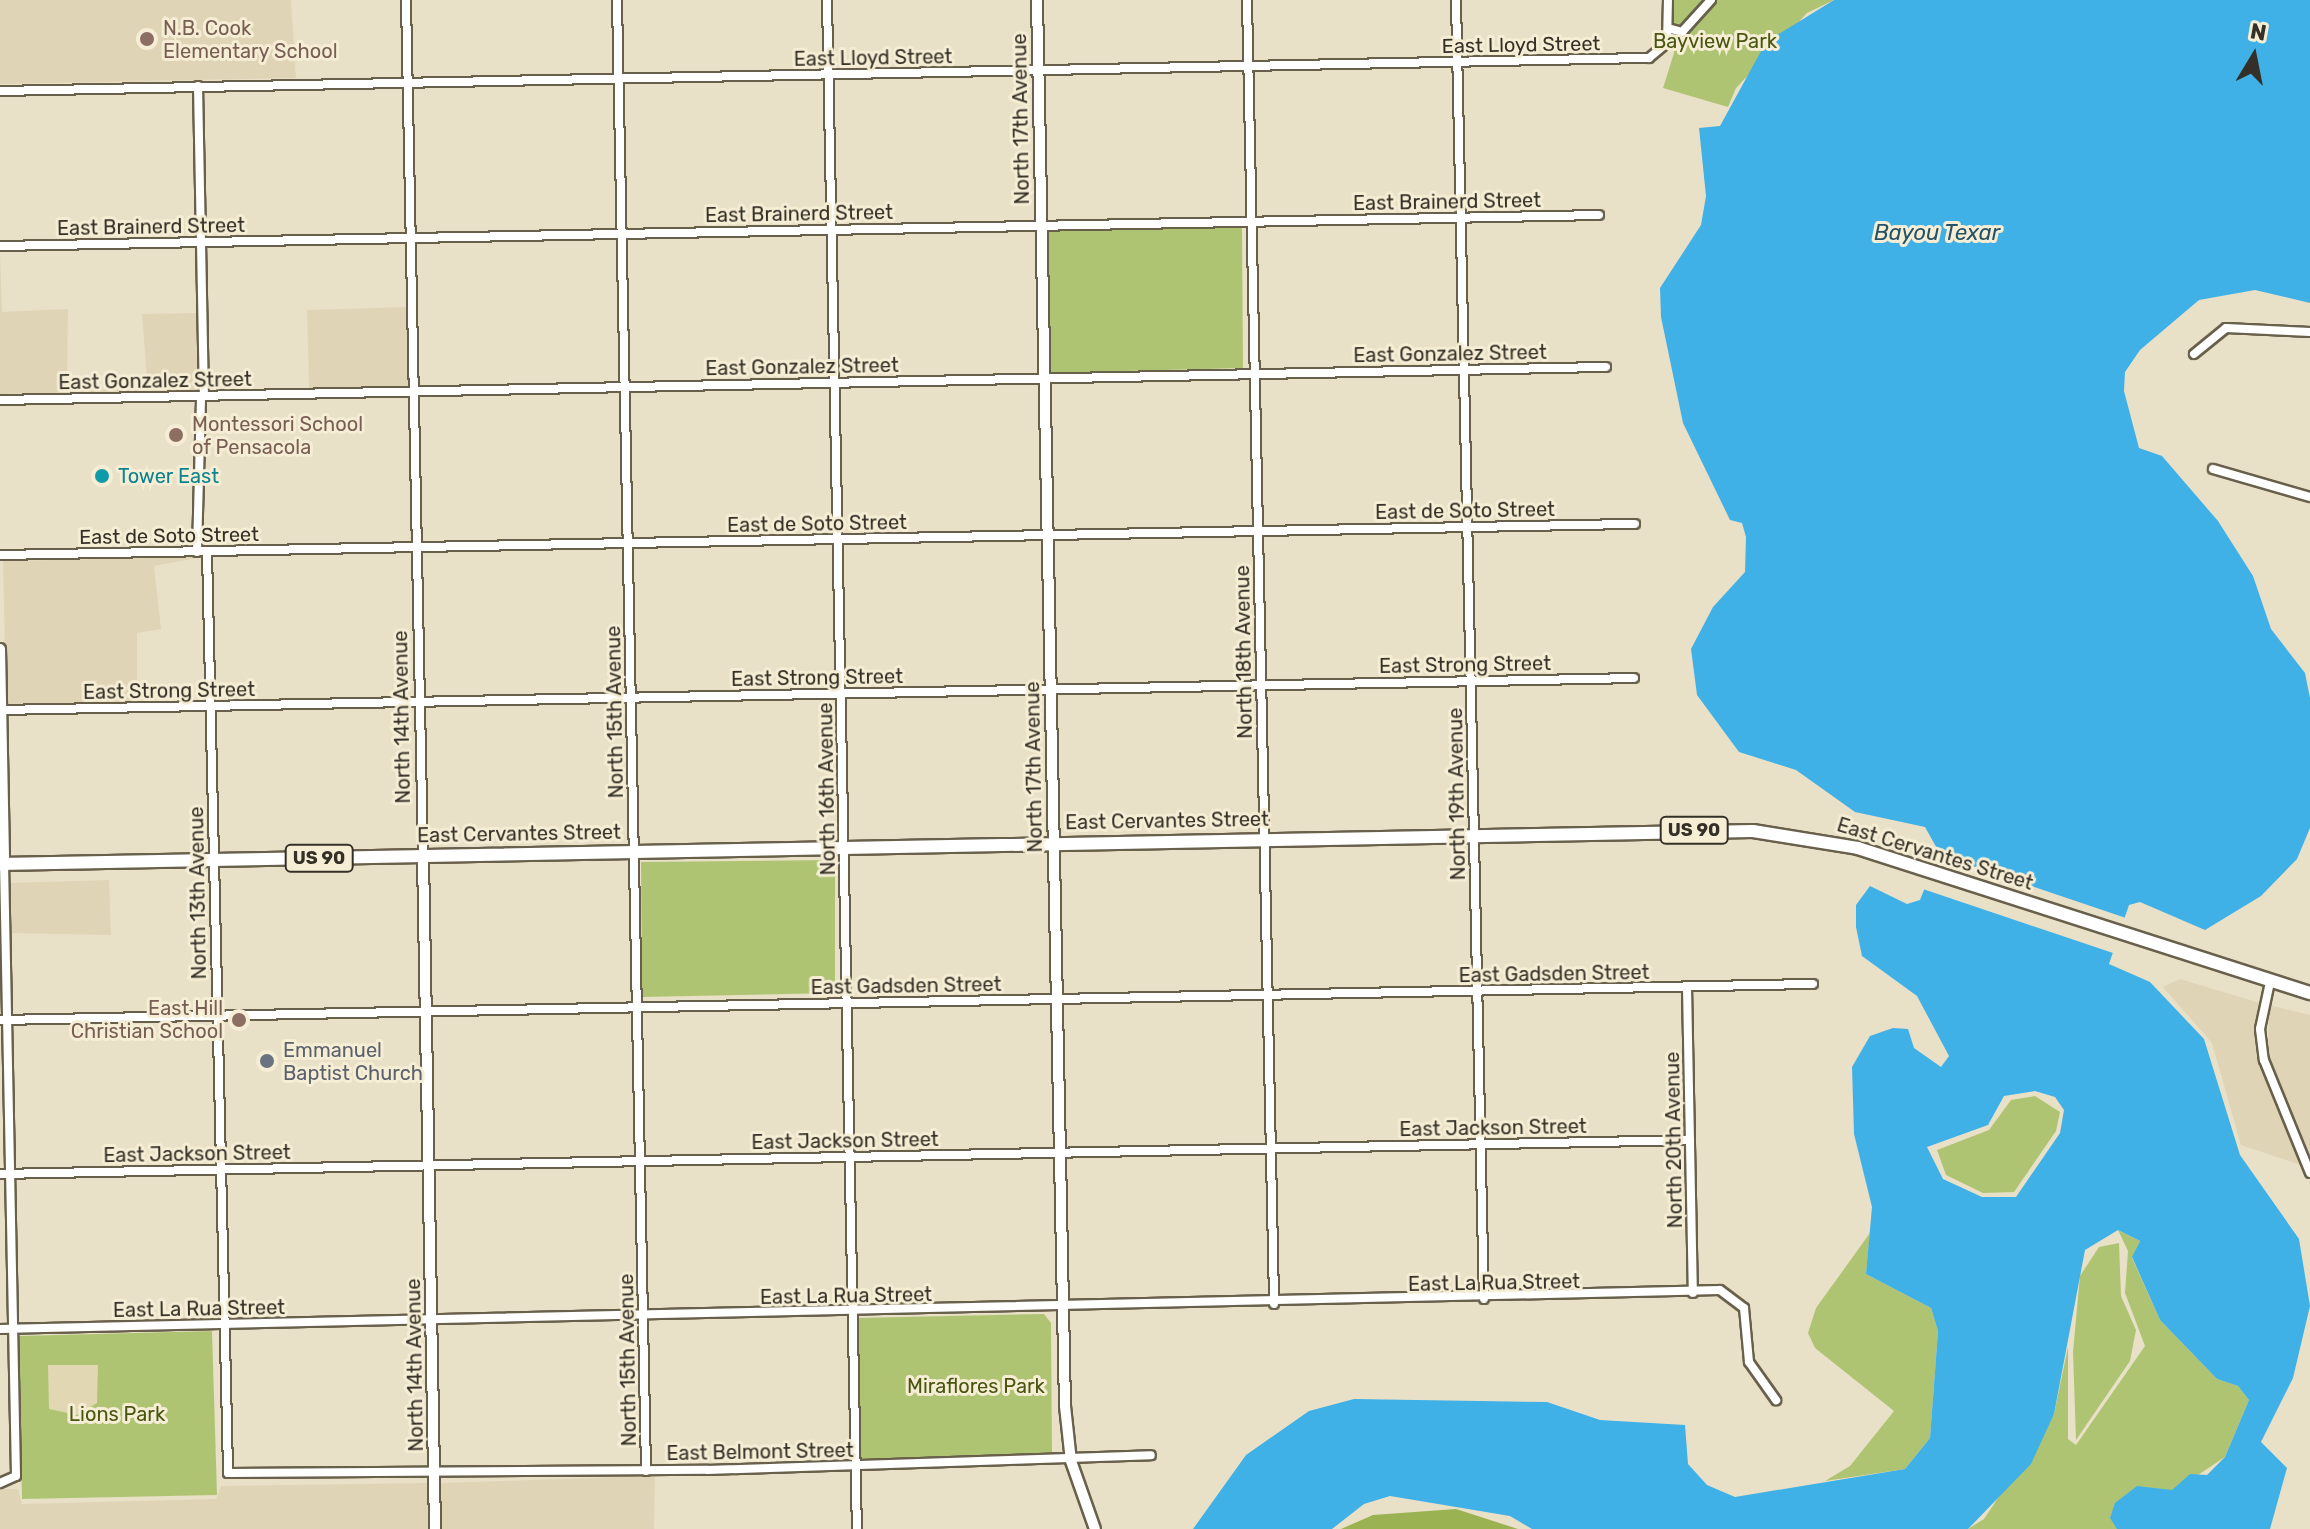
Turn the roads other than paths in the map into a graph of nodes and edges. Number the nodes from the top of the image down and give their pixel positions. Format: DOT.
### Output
graph roads {
  1 [pos="406,0"];
  2 [pos="617,0"];
  3 [pos="827,0"];
  4 [pos="1037,0"];
  5 [pos="1247,0"];
  6 [pos="1456,0"];
  7 [pos="1668,0"];
  8 [pos="1711,0"];
  9 [pos="1668,28"];
  10 [pos="1456,62"];
  11 [pos="1248,66"];
  12 [pos="1038,71"];
  13 [pos="829,75"];
  14 [pos="619,79"];
  15 [pos="407,83"];
  16 [pos="198,86"];
  17 [pos="0,91"];
  18 [pos="1599,215"];
  19 [pos="1458,217"];
  20 [pos="1251,221"];
  21 [pos="1041,226"];
  22 [pos="831,230"];
  23 [pos="622,234"];
  24 [pos="410,238"];
  25 [pos="202,242"];
  26 [pos="0,246"];
  27 [pos="2310,332"];
  28 [pos="2194,354"];
  29 [pos="1606,367"];
  30 [pos="1464,370"];
  31 [pos="1254,374"];
  32 [pos="1044,378"];
  33 [pos="834,383"];
  34 [pos="625,387"];
  35 [pos="413,391"];
  36 [pos="202,396"];
  37 [pos="0,400"];
  38 [pos="2213,469"];
  39 [pos="2310,497"];
  40 [pos="1635,524"];
  41 [pos="1469,527"];
  42 [pos="1257,531"];
  43 [pos="1048,535"];
  44 [pos="838,539"];
  45 [pos="628,543"];
  46 [pos="417,547"];
  47 [pos="197,552"];
  48 [pos="207,552"];
  49 [pos="0,555"];
  50 [pos="0,649"];
  51 [pos="1634,678"];
  52 [pos="1472,681"];
  53 [pos="1260,685"];
  54 [pos="1050,689"];
  55 [pos="841,693"];
  56 [pos="631,698"];
  57 [pos="420,702"];
  58 [pos="211,706"];
  59 [pos="1,710"];
  60 [pos="1474,834"];
  61 [pos="1264,839"];
  62 [pos="1054,844"];
  63 [pos="844,848"];
  64 [pos="634,852"];
  65 [pos="423,856"];
  66 [pos="214,860"];
  67 [pos="2,864"];
  68 [pos="2270,982"];
  69 [pos="1813,984"];
  70 [pos="1687,987"];
  71 [pos="1477,991"];
  72 [pos="2310,993"];
  73 [pos="1267,995"];
  74 [pos="1057,999"];
  75 [pos="847,1003"];
  76 [pos="637,1007"];
  77 [pos="427,1012"];
  78 [pos="216,1015"];
  79 [pos="3,1020"];
  80 [pos="1690,1140"];
  81 [pos="1480,1144"];
  82 [pos="1271,1148"];
  83 [pos="1060,1153"];
  84 [pos="850,1157"];
  85 [pos="640,1161"];
  86 [pos="430,1165"];
  87 [pos="2309,1168"];
  88 [pos="220,1169"];
  89 [pos="5,1174"];
  90 [pos="1693,1293"];
  91 [pos="1484,1299"];
  92 [pos="1274,1304"];
  93 [pos="1063,1308"];
  94 [pos="853,1312"];
  95 [pos="643,1316"];
  96 [pos="433,1321"];
  97 [pos="223,1325"];
  98 [pos="0,1329"];
  99 [pos="13,1329"];
  100 [pos="1776,1400"];
  101 [pos="1151,1455"];
  102 [pos="1071,1461"];
  103 [pos="856,1466"];
  104 [pos="646,1471"];
  105 [pos="228,1473"];
  106 [pos="434,1474"];
  107 [pos="0,1483"];
  108 [pos="435,1529"];
  109 [pos="857,1529"];
  110 [pos="1095,1529"];
  1 -- 15 [label="street, North 14th Avenue"];
  2 -- 14 [label="street, North 15th Avenue"];
  3 -- 13 [label="street, North 16th Avenue"];
  4 -- 12 [label="street, North 17th Avenue"];
  5 -- 11 [label="street, North 18th Avenue"];
  6 -- 10 [label="street, North 19th Avenue"];
  7 -- 9 [label="street"];
  8 -- 9 [label="street"];
  9 -- 10 [label="street, East Lloyd Street"];
  10 -- 11 [label="street, East Lloyd Street"];
  10 -- 19 [label="street, North 19th Avenue"];
  11 -- 12 [label="street, East Lloyd Street"];
  11 -- 20 [label="street, North 18th Avenue"];
  12 -- 13 [label="street, East Lloyd Street"];
  12 -- 21 [label="street, North 17th Avenue"];
  13 -- 14 [label="street, East Lloyd Street"];
  13 -- 22 [label="street, North 16th Avenue"];
  14 -- 15 [label="street, East Lloyd Street"];
  14 -- 23 [label="street, North 15th Avenue"];
  15 -- 16 [label="street, East Lloyd Street"];
  15 -- 24 [label="street, North 14th Avenue"];
  16 -- 17 [label="street, East Lloyd Street"];
  16 -- 25 [label="street"];
  18 -- 19 [label="street, East Brainerd Street"];
  19 -- 20 [label="street, East Brainerd Street"];
  19 -- 30 [label="street, North 19th Avenue"];
  20 -- 21 [label="street, East Brainerd Street"];
  20 -- 31 [label="street, North 18th Avenue"];
  21 -- 22 [label="street, East Brainerd Street"];
  21 -- 32 [label="street, North 17th Avenue"];
  22 -- 23 [label="street, East Brainerd Street"];
  22 -- 33 [label="street, North 16th Avenue"];
  23 -- 24 [label="street, East Brainerd Street"];
  23 -- 34 [label="street, North 15th Avenue"];
  24 -- 25 [label="street, East Brainerd Street"];
  24 -- 35 [label="street, North 14th Avenue"];
  25 -- 26 [label="street, East Brainerd Street"];
  25 -- 36 [label="street"];
  27 -- 28 [label="street"];
  29 -- 30 [label="street, East Gonzalez Street"];
  30 -- 31 [label="street, East Gonzalez Street"];
  30 -- 41 [label="street, North 19th Avenue"];
  31 -- 32 [label="street, East Gonzalez Street"];
  31 -- 42 [label="street, North 18th Avenue"];
  32 -- 33 [label="street, East Gonzalez Street"];
  32 -- 43 [label="street, North 17th Avenue"];
  33 -- 34 [label="street, East Gonzalez Street"];
  33 -- 44 [label="street, North 16th Avenue"];
  34 -- 35 [label="street, East Gonzalez Street"];
  34 -- 45 [label="street, North 15th Avenue"];
  35 -- 36 [label="street, East Gonzalez Street"];
  35 -- 46 [label="street, North 14th Avenue"];
  36 -- 37 [label="street, East Gonzalez Street"];
  36 -- 47 [label="street"];
  38 -- 39 [label="street"];
  40 -- 41 [label="street, East de Soto Street"];
  41 -- 42 [label="street, East de Soto Street"];
  41 -- 52 [label="street, North 19th Avenue"];
  42 -- 43 [label="street, East de Soto Street"];
  42 -- 53 [label="street, North 18th Avenue"];
  43 -- 44 [label="street, East de Soto Street"];
  43 -- 54 [label="street, North 17th Avenue"];
  44 -- 45 [label="street, East de Soto Street"];
  44 -- 55 [label="street, North 16th Avenue"];
  45 -- 46 [label="street, East de Soto Street"];
  45 -- 56 [label="street, North 15th Avenue"];
  46 -- 48 [label="street, East de Soto Street"];
  46 -- 57 [label="street, North 14th Avenue"];
  47 -- 48 [label="street, East de Soto Street"];
  47 -- 49 [label="street, East de Soto Street"];
  48 -- 58 [label="street, North 13th Avenue"];
  50 -- 59 [label="street"];
  51 -- 52 [label="street, East Strong Street"];
  52 -- 53 [label="street, East Strong Street"];
  52 -- 60 [label="street, North 19th Avenue"];
  53 -- 54 [label="street, East Strong Street"];
  53 -- 61 [label="street, North 18th Avenue"];
  54 -- 55 [label="street, East Strong Street"];
  54 -- 62 [label="street, North 17th Avenue"];
  55 -- 56 [label="street, East Strong Street"];
  55 -- 63 [label="street, North 16th Avenue"];
  56 -- 57 [label="street, East Strong Street"];
  56 -- 64 [label="street, North 15th Avenue"];
  57 -- 58 [label="street, East Strong Street"];
  57 -- 65 [label="street, North 14th Avenue"];
  58 -- 59 [label="street, East Strong Street"];
  58 -- 66 [label="street, North 13th Avenue"];
  59 -- 67 [label="street"];
  60 -- 61 [label="main road, East Cervantes Street / US 90"];
  60 -- 68 [label="main road, East Cervantes Street / US 90"];
  60 -- 71 [label="street, North 19th Avenue"];
  61 -- 62 [label="main road, East Cervantes Street / US 90"];
  61 -- 73 [label="street, North 18th Avenue"];
  62 -- 63 [label="main road, East Cervantes Street / US 90"];
  62 -- 74 [label="street, North 17th Avenue"];
  63 -- 64 [label="main road, East Cervantes Street / US 90"];
  63 -- 75 [label="street, North 16th Avenue"];
  64 -- 65 [label="main road, East Cervantes Street / US 90"];
  64 -- 76 [label="street, North 15th Avenue"];
  65 -- 66 [label="main road, East Cervantes Street / US 90"];
  65 -- 77 [label="street, North 14th Avenue"];
  66 -- 67 [label="main road, East Cervantes Street / US 90"];
  66 -- 78 [label="street, North 13th Avenue"];
  67 -- 79 [label="street"];
  68 -- 72 [label="main road, East Cervantes Street / US 90"];
  68 -- 87 [label="street"];
  69 -- 70 [label="street, East Gadsden Street"];
  70 -- 71 [label="street, East Gadsden Street"];
  70 -- 80 [label="street, North 20th Avenue"];
  71 -- 73 [label="street, East Gadsden Street"];
  71 -- 81 [label="street, North 19th Avenue"];
  73 -- 74 [label="street, East Gadsden Street"];
  73 -- 82 [label="street, North 18th Avenue"];
  74 -- 75 [label="street, East Gadsden Street"];
  74 -- 83 [label="street, North 17th Avenue"];
  75 -- 76 [label="street, East Gadsden Street"];
  75 -- 84 [label="street, North 16th Avenue"];
  76 -- 77 [label="street, East Gadsden Street"];
  76 -- 85 [label="street, North 15th Avenue"];
  77 -- 78 [label="street, East Gadsden Street"];
  77 -- 86 [label="street, North 14th Avenue"];
  78 -- 79 [label="street, East Gadsden Street"];
  78 -- 88 [label="street, North 13th Avenue"];
  79 -- 89 [label="street"];
  80 -- 81 [label="street, East Jackson Street"];
  80 -- 90 [label="street, North 20th Avenue"];
  81 -- 82 [label="street, East Jackson Street"];
  81 -- 91 [label="street, North 19th Avenue"];
  82 -- 83 [label="street, East Jackson Street"];
  82 -- 92 [label="street, North 18th Avenue"];
  83 -- 84 [label="street, East Jackson Street"];
  83 -- 93 [label="street, North 17th Avenue"];
  84 -- 85 [label="street, East Jackson Street"];
  84 -- 94 [label="street, North 16th Avenue"];
  85 -- 86 [label="street, East Jackson Street"];
  85 -- 95 [label="street, North 15th Avenue"];
  86 -- 88 [label="street, East Jackson Street"];
  86 -- 96 [label="street, North 14th Avenue"];
  88 -- 89 [label="street, East Jackson Street"];
  88 -- 97 [label="street, North 13th Avenue"];
  89 -- 99 [label="street"];
  90 -- 91 [label="street, East La Rua Street"];
  90 -- 100 [label="street, East La Rua Street"];
  91 -- 92 [label="street, East La Rua Street"];
  92 -- 93 [label="street, East La Rua Street"];
  93 -- 94 [label="street, East La Rua Street"];
  93 -- 102 [label="street, North 17th Avenue"];
  94 -- 95 [label="street, East La Rua Street"];
  94 -- 103 [label="street, North 16th Avenue"];
  95 -- 96 [label="street, East La Rua Street"];
  95 -- 104 [label="street, North 15th Avenue"];
  96 -- 97 [label="street, East La Rua Street"];
  96 -- 106 [label="street, North 14th Avenue"];
  97 -- 99 [label="street, East La Rua Street"];
  97 -- 105 [label="street, North 13th Avenue"];
  98 -- 99 [label="street, East La Rua Street"];
  99 -- 107 [label="street"];
  101 -- 102 [label="street, East Belmont Street"];
  102 -- 103 [label="street, East Belmont Street"];
  102 -- 110 [label="street, North 17th Avenue"];
  103 -- 104 [label="street, East Belmont Street"];
  103 -- 109 [label="street, North 16th Avenue"];
  104 -- 106 [label="street, East Belmont Street"];
  105 -- 106 [label="street, East Belmont Street"];
  106 -- 108 [label="street, North 14th Avenue"];
}
